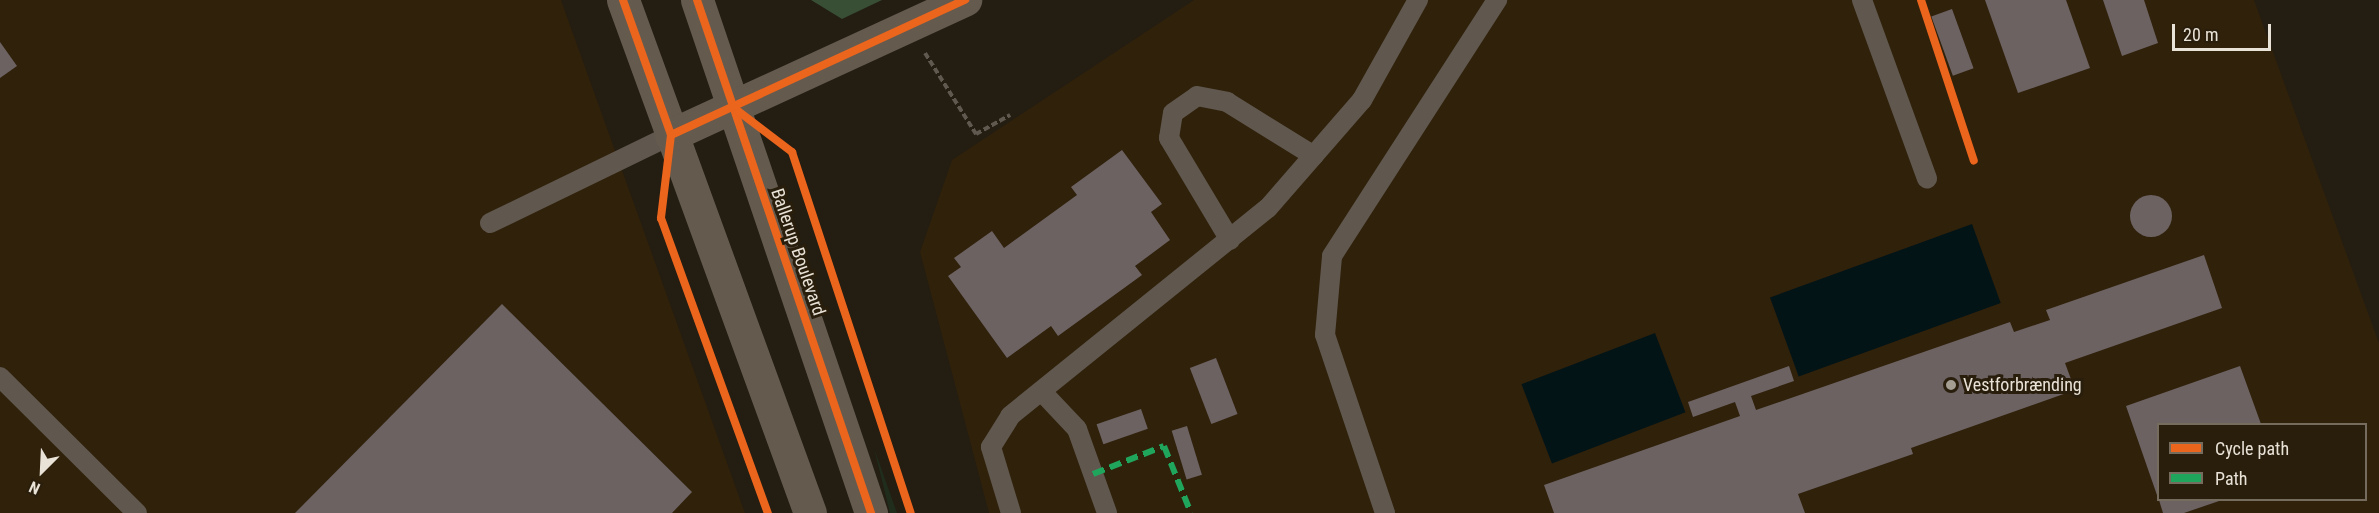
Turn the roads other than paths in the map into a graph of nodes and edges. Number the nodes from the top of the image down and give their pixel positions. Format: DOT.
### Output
graph roads {
  1 [pos="623,0"];
  2 [pos="697,0"];
  3 [pos="965,0"];
  4 [pos="1418,0"];
  5 [pos="1497,0"];
  6 [pos="1862,0"];
  7 [pos="734,108"];
  8 [pos="671,135"];
  9 [pos="1314,156"];
  10 [pos="1927,179"];
  11 [pos="490,222"];
  12 [pos="1230,240"];
  13 [pos="0,377"];
  14 [pos="1044,394"];
  15 [pos="136,513"];
  16 [pos="810,513"];
  17 [pos="871,513"];
  18 [pos="1011,513"];
  19 [pos="1107,513"];
  20 [pos="1385,513"];
  1 -- 8 [label="street"];
  2 -- 7 [label="street, Ballerup Boulevard"];
  3 -- 7 [label="street"];
  4 -- 9 [label="lane"];
  5 -- 20 [label="lane"];
  6 -- 10 [label="lane"];
  7 -- 8 [label="street"];
  7 -- 17 [label="street, Ballerup Boulevard"];
  8 -- 11 [label="lane"];
  8 -- 16 [label="street"];
  9 -- 12 [label="lane"];
  9 -- 12 [label="lane"];
  12 -- 14 [label="lane"];
  13 -- 15 [label="lane"];
  14 -- 18 [label="lane"];
  14 -- 19 [label="lane"];
}
